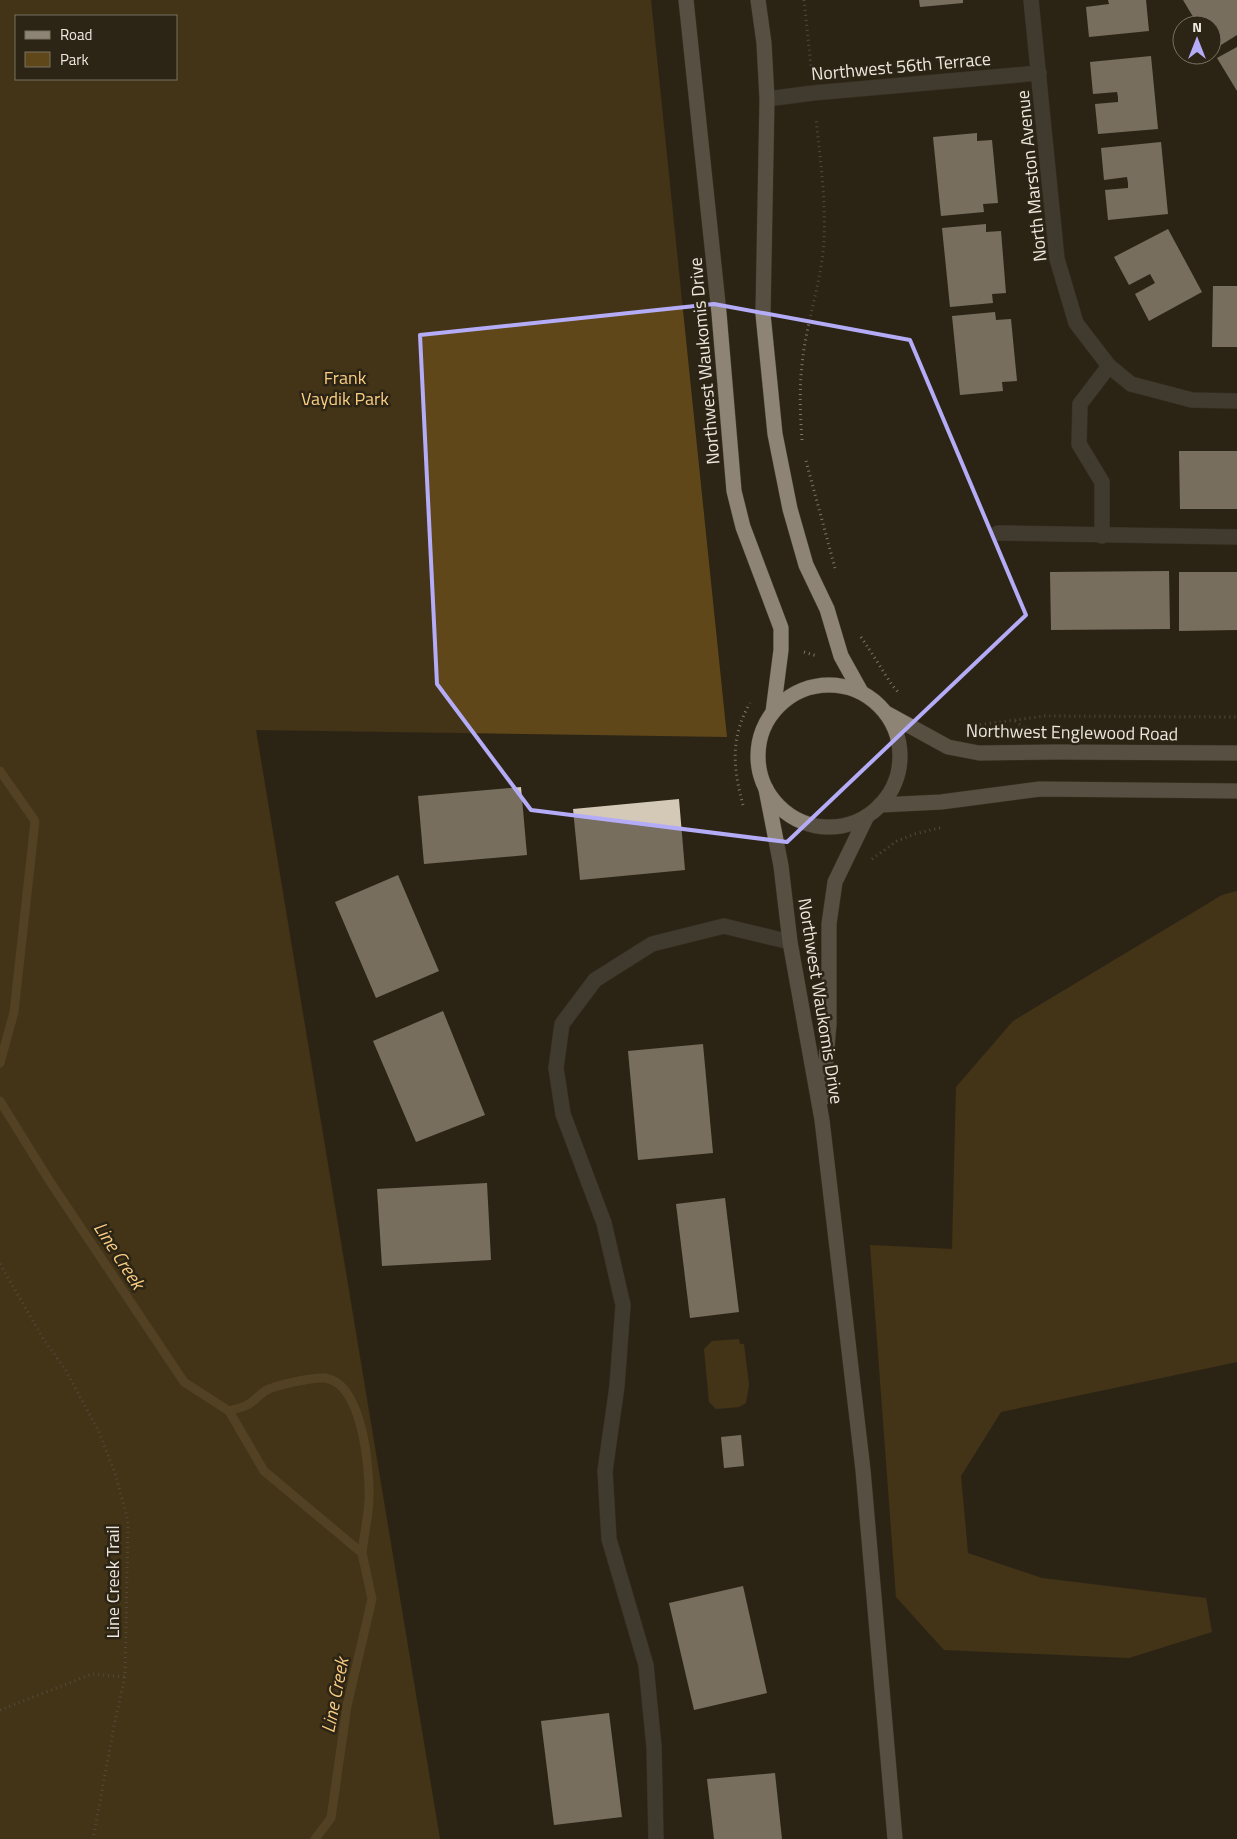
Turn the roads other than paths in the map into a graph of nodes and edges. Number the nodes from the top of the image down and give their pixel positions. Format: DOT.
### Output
graph roads {
  1 [pos="686,0"];
  2 [pos="758,0"];
  3 [pos="1031,0"];
  4 [pos="1039,72"];
  5 [pos="767,99"];
  6 [pos="1109,366"];
  7 [pos="1237,401"];
  8 [pos="998,533"];
  9 [pos="1102,536"];
  10 [pos="1237,537"];
  11 [pos="861,692"];
  12 [pos="773,712"];
  13 [pos="886,713"];
  14 [pos="1237,753"];
  15 [pos="766,789"];
  16 [pos="1237,791"];
  17 [pos="880,805"];
  18 [pos="867,816"];
  19 [pos="790,942"];
  20 [pos="822,1120"];
  21 [pos="656,1839"];
  22 [pos="895,1839"];
  1 -- 12 [label="main road, Northwest Waukomis Drive"];
  2 -- 5 [label="main road"];
  3 -- 4 [label="street, North Marston Avenue"];
  4 -- 5 [label="street, Northwest 56th Terrace"];
  4 -- 6 [label="street, North Marston Avenue"];
  5 -- 11 [label="main road"];
  6 -- 7 [label="street, North Marston Avenue"];
  6 -- 9 [label="street"];
  8 -- 9 [label="street"];
  9 -- 10 [label="street"];
  11 -- 12 [label="main road"];
  11 -- 13 [label="main road"];
  12 -- 15 [label="main road"];
  13 -- 14 [label="main road, Northwest Englewood Road"];
  13 -- 17 [label="main road"];
  15 -- 18 [label="main road"];
  15 -- 19 [label="main road, Northwest Waukomis Drive"];
  16 -- 17 [label="main road"];
  17 -- 18 [label="main road"];
  18 -- 20 [label="main road, Northwest Waukomis Drive"];
  19 -- 20 [label="main road, Northwest Waukomis Drive"];
  19 -- 21 [label="street"];
  20 -- 22 [label="main road"];
}
